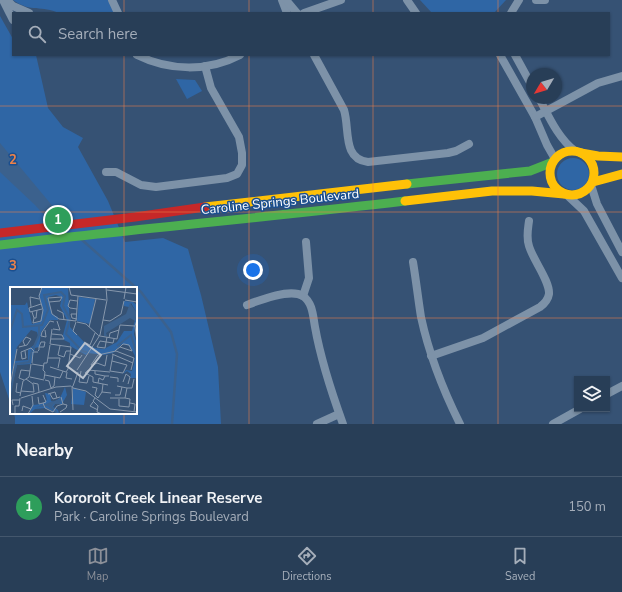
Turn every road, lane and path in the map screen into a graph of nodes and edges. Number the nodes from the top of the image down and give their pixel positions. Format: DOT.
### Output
graph roads {
  1 [pos="3,0"];
  2 [pos="7,0"];
  3 [pos="112,0"];
  4 [pos="282,0"];
  5 [pos="286,0"];
  6 [pos="408,0"];
  7 [pos="519,0"];
  8 [pos="536,0"];
  9 [pos="545,0"];
  10 [pos="339,1"];
  11 [pos="23,12"];
  12 [pos="118,12"];
  13 [pos="287,12"];
  14 [pos="296,12"];
  15 [pos="307,12"];
  16 [pos="325,12"];
  17 [pos="415,12"];
  18 [pos="511,12"];
  19 [pos="12,18"];
  20 [pos="140,56"];
  21 [pos="238,56"];
  22 [pos="315,56"];
  23 [pos="501,56"];
  24 [pos="516,56"];
  25 [pos="204,66"];
  26 [pos="526,75"];
  27 [pos="622,76"];
  28 [pos="542,104"];
  29 [pos="546,111"];
  30 [pos="535,117"];
  31 [pos="469,144"];
  32 [pos="577,152"];
  33 [pos="622,156"];
  34 [pos="554,161"];
  35 [pos="106,172"];
  36 [pos="622,174"];
  37 [pos="592,183"];
  38 [pos="566,195"];
  39 [pos="529,221"];
  40 [pos="0,233"];
  41 [pos="306,242"];
  42 [pos="0,245"];
  43 [pos="622,252"];
  44 [pos="413,262"];
  45 [pos="622,278"];
  46 [pos="303,296"];
  47 [pos="247,305"];
  48 [pos="431,356"];
  49 [pos="622,386"];
  50 [pos="610,392"];
  51 [pos="575,412"];
  52 [pos="339,414"];
  53 [pos="316,424"];
  54 [pos="343,424"];
  55 [pos="460,424"];
  56 [pos="553,424"];
  1 -- 19 [label="street"];
  2 -- 11 [label="street"];
  3 -- 12 [label="street"];
  4 -- 13 [label="street"];
  5 -- 14 [label="street"];
  6 -- 17 [label="street"];
  7 -- 18 [label="street"];
  8 -- 9 [label="street"];
  10 -- 15 [label="street"];
  10 -- 16 [label="street"];
  20 -- 25 [label="street"];
  21 -- 25 [label="street"];
  22 -- 31 [label="street"];
  23 -- 30 [label="street"];
  24 -- 26 [label="street"];
  25 -- 35 [label="street"];
  27 -- 29 [label="street"];
  28 -- 29 [label="street"];
  29 -- 30 [label="street"];
  29 -- 32 [label="street"];
  30 -- 34 [label="street"];
  32 -- 33 [label="main road"];
  32 -- 34 [label="main road"];
  32 -- 37 [label="main road"];
  34 -- 38 [label="main road"];
  34 -- 40 [label="main road, Caroline Springs Boulevard"];
  36 -- 37 [label="main road"];
  37 -- 38 [label="main road"];
  37 -- 43 [label="street"];
  38 -- 42 [label="main road, Caroline Springs Boulevard"];
  38 -- 45 [label="street"];
  39 -- 48 [label="street"];
  41 -- 46 [label="street"];
  44 -- 48 [label="street"];
  46 -- 47 [label="street"];
  46 -- 52 [label="street"];
  48 -- 55 [label="street"];
  49 -- 50 [label="street"];
  51 -- 56 [label="street"];
  52 -- 53 [label="street"];
  52 -- 54 [label="street"];
}
